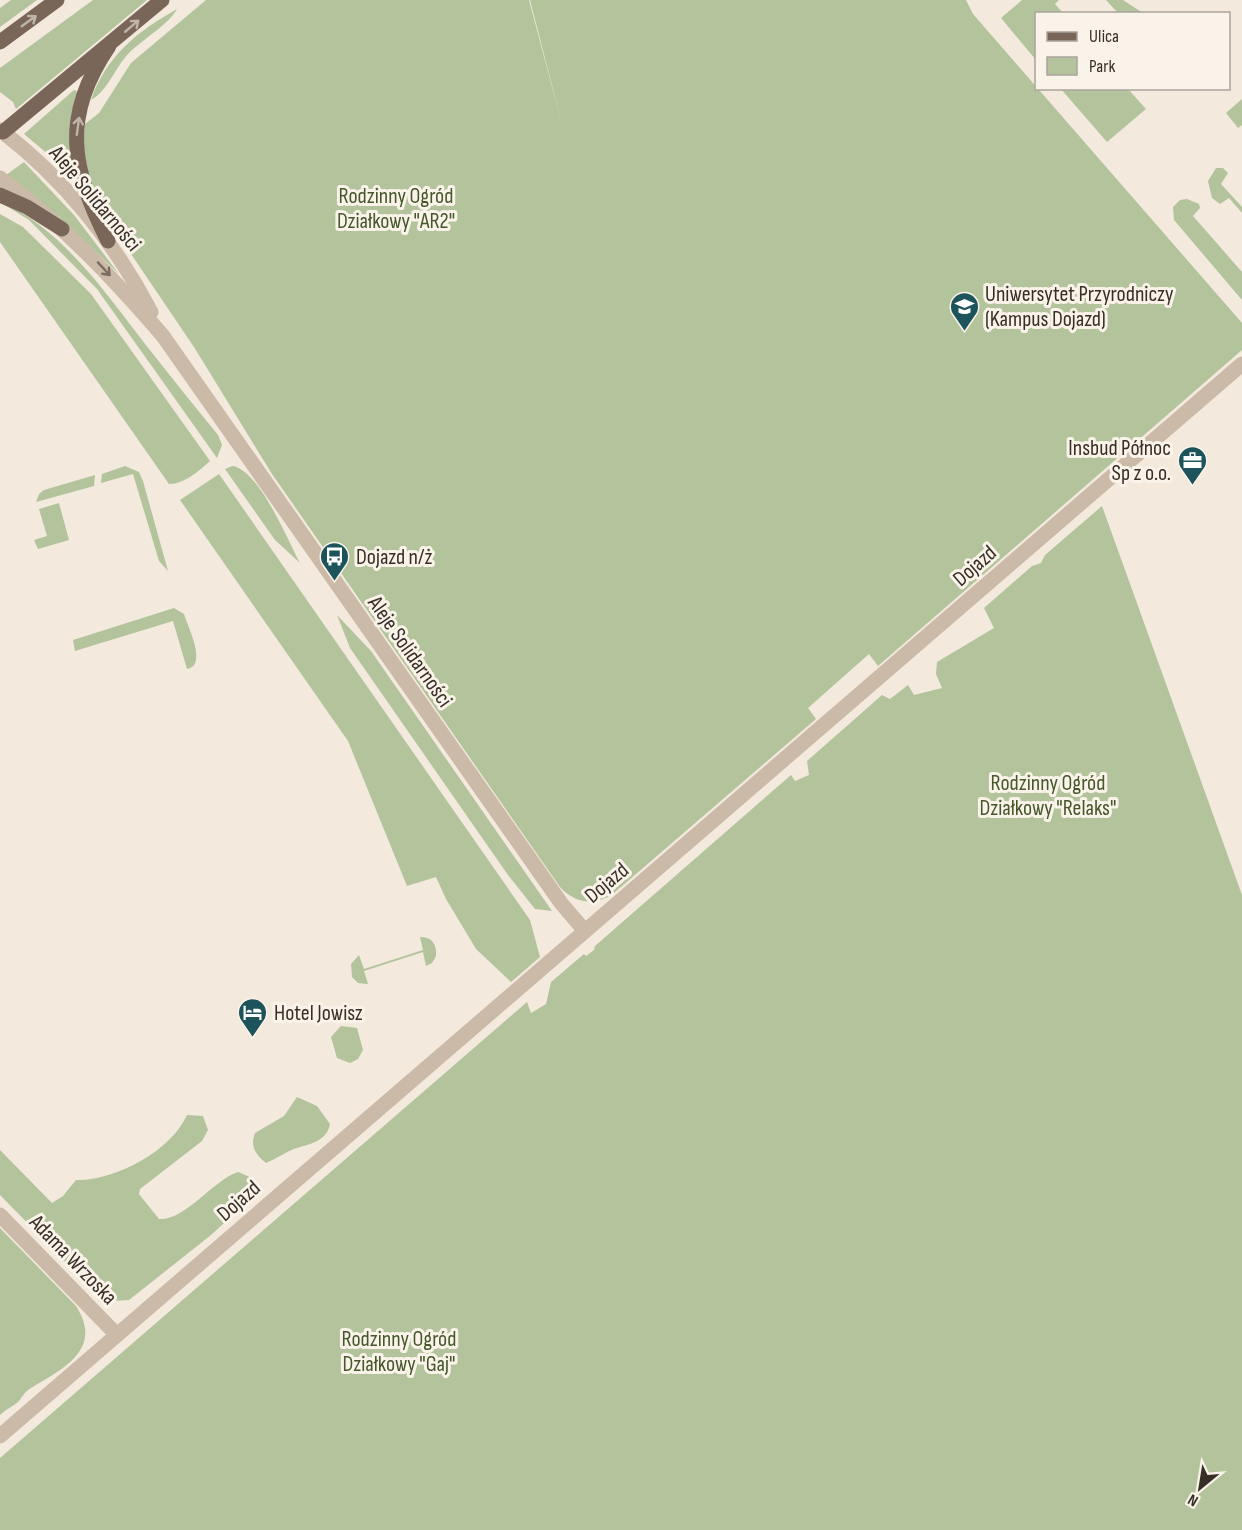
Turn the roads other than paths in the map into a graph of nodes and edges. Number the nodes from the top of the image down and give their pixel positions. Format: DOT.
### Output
graph roads {
  1 [pos="57,0"];
  2 [pos="162,0"];
  3 [pos="0,42"];
  4 [pos="109,45"];
  5 [pos="1,132"];
  6 [pos="0,178"];
  7 [pos="0,195"];
  8 [pos="62,229"];
  9 [pos="108,241"];
  10 [pos="163,336"];
  11 [pos="1242,364"];
  12 [pos="584,930"];
  13 [pos="0,1215"];
  14 [pos="116,1334"];
  15 [pos="0,1436"];
  3 -- 1 [label="main road, one-way"];
  4 -- 2 [label="main road, one-way"];
  4 -- 5 [label="main road"];
  9 -- 4 [label="main road, one-way"];
  5 -- 9 [label="street, Aleje Solidarności"];
  6 -- 8 [label="street, Aleje Solidarności"];
  7 -- 8 [label="main road"];
  8 -- 10 [label="street, Aleje Solidarności, one-way"];
  9 -- 10 [label="street, Aleje Solidarności"];
  10 -- 12 [label="street, Aleje Solidarności"];
  11 -- 12 [label="street, Dojazd"];
  12 -- 14 [label="street, Dojazd"];
  13 -- 14 [label="street, Adama Wrzoska"];
  14 -- 15 [label="street, Dojazd"];
}
